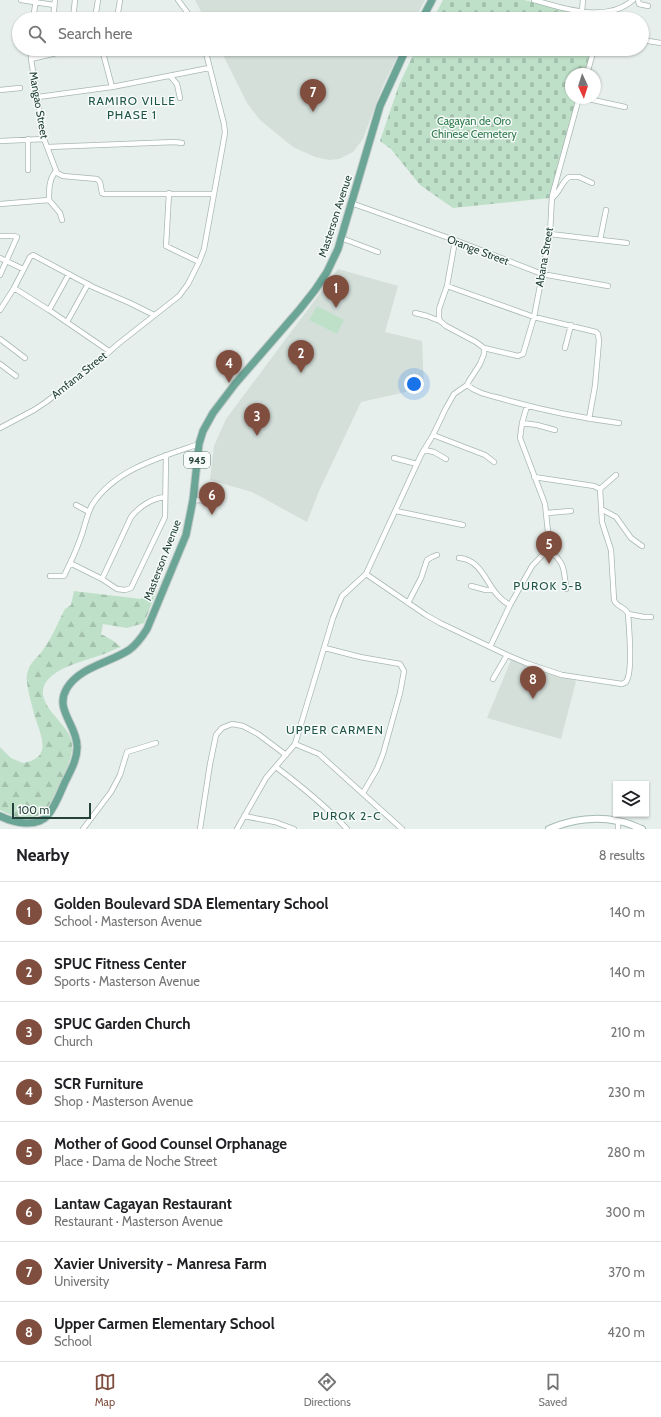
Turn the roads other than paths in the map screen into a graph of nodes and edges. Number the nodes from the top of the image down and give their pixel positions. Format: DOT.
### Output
graph roads {
  1 [pos="21,0"];
  2 [pos="75,0"];
  3 [pos="98,0"];
  4 [pos="125,0"];
  5 [pos="178,0"];
  6 [pos="432,0"];
  7 [pos="534,0"];
  8 [pos="583,0"];
  9 [pos="633,0"];
  10 [pos="638,0"];
  11 [pos="35,1"];
  12 [pos="120,1"];
  13 [pos="54,2"];
  14 [pos="648,6"];
  15 [pos="582,11"];
  16 [pos="34,12"];
  17 [pos="53,12"];
  18 [pos="74,12"];
  19 [pos="97,12"];
  20 [pos="118,12"];
  21 [pos="187,12"];
  22 [pos="426,12"];
  23 [pos="590,12"];
  24 [pos="602,12"];
  25 [pos="649,41"];
  26 [pos="661,43"];
  27 [pos="44,56"];
  28 [pos="104,56"];
  29 [pos="206,56"];
  30 [pos="403,56"];
  31 [pos="592,56"];
  32 [pos="31,59"];
  33 [pos="209,68"];
  34 [pos="589,68"];
  35 [pos="171,77"];
  36 [pos="112,87"];
  37 [pos="20,88"];
  38 [pos="0,90"];
  39 [pos="38,97"];
  40 [pos="180,98"];
  41 [pos="601,102"];
  42 [pos="577,104"];
  43 [pos="625,107"];
  44 [pos="28,139"];
  45 [pos="44,139"];
  46 [pos="0,141"];
  47 [pos="182,143"];
  48 [pos="48,148"];
  49 [pos="28,170"];
  50 [pos="55,172"];
  51 [pos="592,183"];
  52 [pos="169,193"];
  53 [pos="213,194"];
  54 [pos="552,198"];
  55 [pos="49,200"];
  56 [pos="351,203"];
  57 [pos="0,204"];
  58 [pos="606,210"];
  59 [pos="62,220"];
  60 [pos="550,234"];
  61 [pos="0,236"];
  62 [pos="341,238"];
  63 [pos="456,240"];
  64 [pos="600,240"];
  65 [pos="627,243"];
  66 [pos="378,252"];
  67 [pos="0,258"];
  68 [pos="6,261"];
  69 [pos="199,262"];
  70 [pos="23,269"];
  71 [pos="69,274"];
  72 [pos="542,274"];
  73 [pos="0,275"];
  74 [pos="88,284"];
  75 [pos="447,286"];
  76 [pos="608,286"];
  77 [pos="14,288"];
  78 [pos="0,310"];
  79 [pos="49,310"];
  80 [pos="415,313"];
  81 [pos="154,315"];
  82 [pos="534,317"];
  83 [pos="440,321"];
  84 [pos="67,322"];
  85 [pos="571,325"];
  86 [pos="0,339"];
  87 [pos="484,348"];
  88 [pos="565,348"];
  89 [pos="109,351"];
  90 [pos="25,358"];
  91 [pos="0,364"];
  92 [pos="16,376"];
  93 [pos="467,385"];
  94 [pos="527,406"];
  95 [pos="589,419"];
  96 [pos="522,423"];
  97 [pos="619,423"];
  98 [pos="0,428"];
  99 [pos="555,430"];
  100 [pos="433,435"];
  101 [pos="199,444"];
  102 [pos="424,450"];
  103 [pos="166,455"];
  104 [pos="394,458"];
  105 [pos="446,459"];
  106 [pos="494,462"];
  107 [pos="417,464"];
  108 [pos="616,475"];
  109 [pos="534,477"];
  110 [pos="600,489"];
  111 [pos="165,497"];
  112 [pos="193,500"];
  113 [pos="219,501"];
  114 [pos="76,505"];
  115 [pos="601,509"];
  116 [pos="571,511"];
  117 [pos="89,512"];
  118 [pos="396,512"];
  119 [pos="547,513"];
  120 [pos="463,525"];
  121 [pos="642,546"];
  122 [pos="548,549"];
  123 [pos="437,555"];
  124 [pos="459,558"];
  125 [pos="70,563"];
  126 [pos="366,574"];
  127 [pos="50,576"];
  128 [pos="102,579"];
  129 [pos="471,586"];
  130 [pos="566,589"];
  131 [pos="492,590"];
  132 [pos="408,603"];
  133 [pos="510,605"];
  134 [pos="628,614"];
  135 [pos="651,617"];
  136 [pos="490,647"];
  137 [pos="325,648"];
  138 [pos="507,655"];
  139 [pos="493,679"];
  140 [pos="156,743"];
  141 [pos="295,744"];
  142 [pos="286,756"];
  143 [pos="276,767"];
  144 [pos="363,793"];
  145 [pos="0,816"];
  146 [pos="244,816"];
  147 [pos="618,821"];
  148 [pos="84,829"];
  149 [pos="200,829"];
  150 [pos="236,829"];
  151 [pos="294,829"];
  152 [pos="347,829"];
  153 [pos="402,829"];
  154 [pos="549,829"];
  155 [pos="618,829"];
  156 [pos="642,829"];
  1 -- 11 [label="street"];
  2 -- 18 [label="street"];
  3 -- 19 [label="street"];
  4 -- 12 [label="street"];
  5 -- 21 [label="street"];
  6 -- 22 [label="main road"];
  7 -- 15 [label="street"];
  8 -- 15 [label="street"];
  9 -- 24 [label="street"];
  10 -- 14 [label="street"];
  11 -- 13 [label="street"];
  11 -- 16 [label="street"];
  12 -- 20 [label="street"];
  13 -- 17 [label="street"];
  15 -- 23 [label="street"];
  25 -- 26 [label="street"];
  27 -- 32 [label="street"];
  28 -- 36 [label="street"];
  29 -- 33 [label="street, Amfana Street"];
  30 -- 56 [label="main road, Masterson Avenue / 945"];
  31 -- 34 [label="street"];
  32 -- 39 [label="street, Mangao Street"];
  33 -- 35 [label="street"];
  33 -- 53 [label="street, Amfana Street"];
  35 -- 36 [label="street"];
  35 -- 40 [label="street"];
  36 -- 39 [label="street"];
  37 -- 38 [label="street"];
  39 -- 45 [label="street, Mangao Street"];
  41 -- 43 [label="street"];
  42 -- 54 [label="street, Abana Street"];
  44 -- 45 [label="street"];
  44 -- 46 [label="street"];
  44 -- 49 [label="street"];
  45 -- 48 [label="street, Mangao Street"];
  47 -- 48 [label="street"];
  48 -- 50 [label="street, Mangao Street"];
  50 -- 52 [label="street"];
  50 -- 55 [label="street"];
  51 -- 54 [label="street"];
  52 -- 53 [label="street"];
  52 -- 69 [label="street"];
  53 -- 69 [label="street, Amfana Street"];
  54 -- 60 [label="street, Abana Street"];
  55 -- 57 [label="street"];
  55 -- 59 [label="street"];
  56 -- 62 [label="main road, Masterson Avenue / 945"];
  56 -- 63 [label="street, Orange Street"];
  58 -- 64 [label="street"];
  60 -- 64 [label="street"];
  60 -- 72 [label="street, Abana Street"];
  61 -- 68 [label="street"];
  62 -- 66 [label="street"];
  62 -- 101 [label="main road, Masterson Avenue / 945"];
  63 -- 72 [label="street, Orange Street"];
  63 -- 75 [label="street"];
  64 -- 65 [label="street"];
  67 -- 68 [label="street"];
  68 -- 70 [label="street"];
  68 -- 73 [label="street"];
  69 -- 81 [label="street, Amfana Street"];
  70 -- 71 [label="street"];
  70 -- 77 [label="street"];
  71 -- 74 [label="street"];
  71 -- 79 [label="street"];
  72 -- 76 [label="street, Orange Street"];
  72 -- 82 [label="street, Abana Street"];
  74 -- 81 [label="street"];
  74 -- 84 [label="street"];
  75 -- 82 [label="street"];
  75 -- 83 [label="street"];
  77 -- 78 [label="street"];
  77 -- 79 [label="street"];
  79 -- 84 [label="street"];
  80 -- 83 [label="street"];
  81 -- 89 [label="street, Amfana Street"];
  82 -- 85 [label="street"];
  82 -- 87 [label="street, Abana Street"];
  83 -- 87 [label="street"];
  84 -- 89 [label="street"];
  85 -- 88 [label="street"];
  85 -- 95 [label="street"];
  86 -- 90 [label="street"];
  87 -- 93 [label="street"];
  89 -- 98 [label="street, Amfana Street"];
  91 -- 92 [label="street"];
  93 -- 94 [label="street"];
  93 -- 100 [label="street"];
  94 -- 95 [label="street"];
  94 -- 96 [label="street"];
  95 -- 97 [label="street"];
  96 -- 99 [label="street"];
  96 -- 109 [label="street"];
  100 -- 102 [label="street"];
  100 -- 106 [label="street"];
  101 -- 103 [label="street"];
  101 -- 112 [label="main road, Masterson Avenue / 945"];
  102 -- 105 [label="street"];
  102 -- 107 [label="street"];
  103 -- 111 [label="street"];
  103 -- 117 [label="street"];
  104 -- 107 [label="street"];
  107 -- 118 [label="street"];
  108 -- 110 [label="street"];
  109 -- 110 [label="street"];
  109 -- 119 [label="street"];
  110 -- 115 [label="street"];
  111 -- 128 [label="street"];
  111 -- 128 [label="street"];
  112 -- 113 [label="street"];
  112 -- 145 [label="main road, Masterson Avenue / 945"];
  114 -- 117 [label="street"];
  115 -- 121 [label="street"];
  115 -- 134 [label="street"];
  116 -- 119 [label="street"];
  117 -- 125 [label="street"];
  118 -- 120 [label="street"];
  118 -- 126 [label="street"];
  119 -- 122 [label="street"];
  122 -- 130 [label="street"];
  122 -- 133 [label="street"];
  123 -- 132 [label="street"];
  124 -- 131 [label="street"];
  125 -- 127 [label="street"];
  125 -- 128 [label="street"];
  126 -- 132 [label="street"];
  126 -- 137 [label="street"];
  129 -- 131 [label="street"];
  131 -- 133 [label="street"];
  132 -- 136 [label="street"];
  133 -- 136 [label="street"];
  134 -- 135 [label="street"];
  134 -- 138 [label="street"];
  136 -- 138 [label="street"];
  137 -- 141 [label="street"];
  137 -- 144 [label="street"];
  138 -- 139 [label="street"];
  140 -- 148 [label="street"];
  141 -- 142 [label="street"];
  141 -- 144 [label="street"];
  142 -- 143 [label="street"];
  142 -- 149 [label="street"];
  143 -- 146 [label="street"];
  143 -- 152 [label="street"];
  144 -- 153 [label="street"];
  146 -- 150 [label="street"];
  146 -- 151 [label="street"];
  147 -- 154 [label="main road"];
  147 -- 155 [label="street"];
  147 -- 156 [label="main road"];
}
